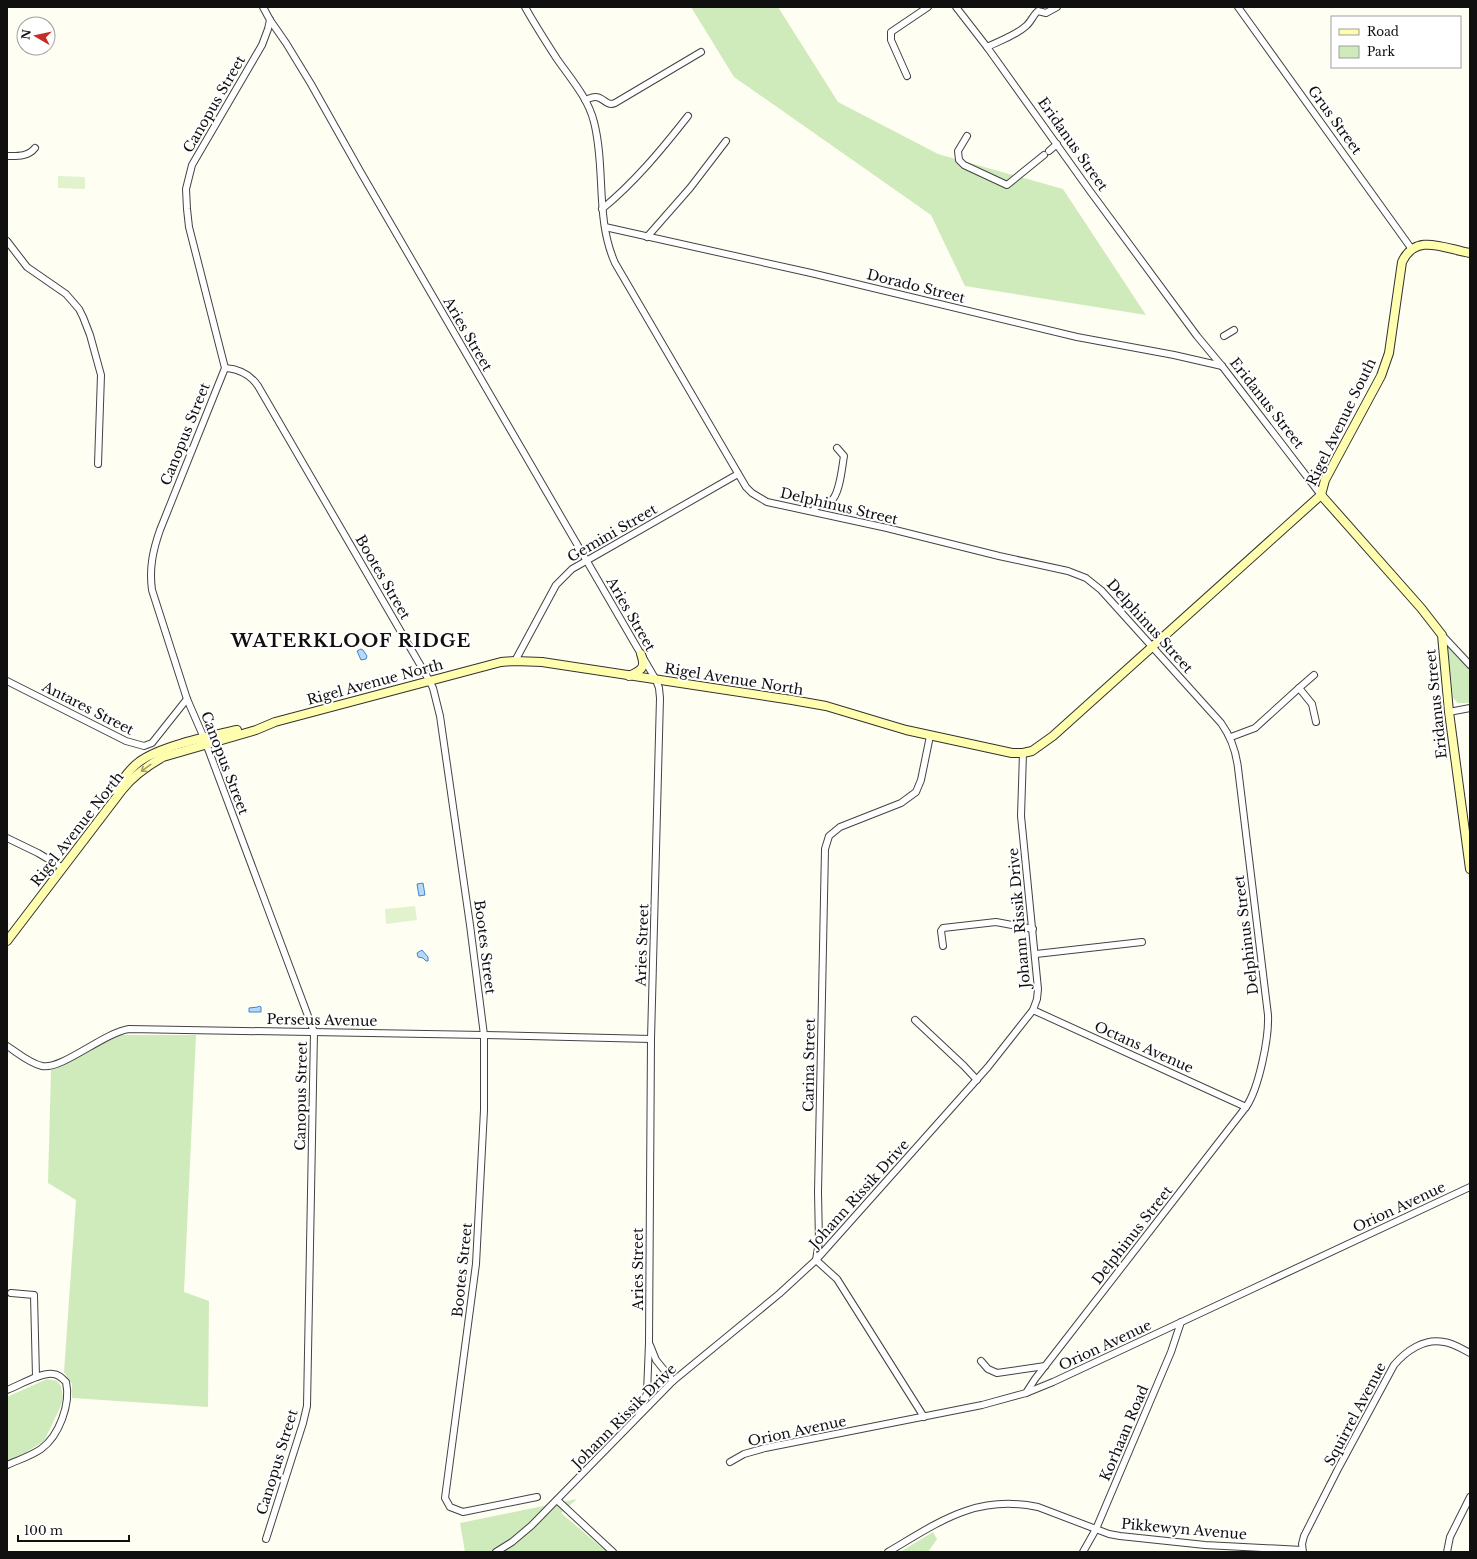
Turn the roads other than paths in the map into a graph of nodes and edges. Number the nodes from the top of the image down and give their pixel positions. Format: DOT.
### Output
graph roads {
  1 [pos="263,7"];
  2 [pos="525,7"];
  3 [pos="928,7"];
  4 [pos="956,7"];
  5 [pos="1057,7"];
  6 [pos="1238,7"];
  7 [pos="270,20"];
  8 [pos="987,47"];
  9 [pos="701,52"];
  10 [pos="907,76"];
  11 [pos="585,100"];
  12 [pos="688,116"];
  13 [pos="967,136"];
  14 [pos="726,140"];
  15 [pos="1057,144"];
  16 [pos="35,148"];
  17 [pos="1049,151"];
  18 [pos="1044,155"];
  19 [pos="7,156"];
  20 [pos="602,209"];
  21 [pos="605,227"];
  22 [pos="647,237"];
  23 [pos="7,241"];
  24 [pos="1411,248"];
  25 [pos="1470,253"];
  26 [pos="1234,330"];
  27 [pos="1224,336"];
  28 [pos="1222,366"];
  29 [pos="225,368"];
  30 [pos="837,448"];
  31 [pos="98,464"];
  32 [pos="738,474"];
  33 [pos="1321,495"];
  34 [pos="813,511"];
  35 [pos="587,561"];
  36 [pos="1442,635"];
  37 [pos="1152,645"];
  38 [pos="641,654"];
  39 [pos="515,661"];
  40 [pos="1470,665"];
  41 [pos="1314,675"];
  42 [pos="629,676"];
  43 [pos="429,680"];
  44 [pos="656,680"];
  45 [pos="7,681"];
  46 [pos="1299,688"];
  47 [pos="186,699"];
  48 [pos="1470,708"];
  49 [pos="1449,712"];
  50 [pos="1316,722"];
  51 [pos="930,736"];
  52 [pos="1231,737"];
  53 [pos="205,741"];
  54 [pos="1023,753"];
  55 [pos="7,838"];
  56 [pos="61,866"];
  57 [pos="1470,869"];
  58 [pos="1032,929"];
  59 [pos="7,932"];
  60 [pos="7,941"];
  61 [pos="1142,942"];
  62 [pos="943,946"];
  63 [pos="1036,954"];
  64 [pos="1033,1010"];
  65 [pos="915,1020"];
  66 [pos="314,1032"];
  67 [pos="484,1035"];
  68 [pos="651,1039"];
  69 [pos="7,1046"];
  70 [pos="977,1080"];
  71 [pos="1246,1107"];
  72 [pos="1470,1187"];
  73 [pos="816,1260"];
  74 [pos="11,1293"];
  75 [pos="1181,1322"];
  76 [pos="649,1343"];
  77 [pos="1470,1353"];
  78 [pos="981,1362"];
  79 [pos="1046,1366"];
  80 [pos="36,1378"];
  81 [pos="673,1381"];
  82 [pos="7,1390"];
  83 [pos="1026,1393"];
  84 [pos="639,1415"];
  85 [pos="924,1416"];
  86 [pos="730,1462"];
  87 [pos="7,1465"];
  88 [pos="537,1497"];
  89 [pos="1470,1497"];
  90 [pos="558,1500"];
  91 [pos="1096,1528"];
  92 [pos="266,1539"];
  93 [pos="1205,1545"];
  94 [pos="1302,1551"];
  95 [pos="496,1552"];
  96 [pos="613,1552"];
  97 [pos="888,1552"];
  98 [pos="1084,1552"];
  99 [pos="1203,1552"];
  100 [pos="1447,1552"];
  1 -- 7 [label="street, Aries Street"];
  2 -- 11 [label="street, Delphinus Street"];
  3 -- 10 [label="street"];
  4 -- 8 [label="street, Eridanus Street"];
  5 -- 8 [label="street"];
  6 -- 24 [label="street, Grus Street"];
  7 -- 29 [label="street, Canopus Street"];
  7 -- 35 [label="street, Aries Street"];
  8 -- 15 [label="street, Eridanus Street"];
  9 -- 11 [label="street"];
  11 -- 20 [label="street, Delphinus Street"];
  12 -- 20 [label="street"];
  13 -- 18 [label="street"];
  14 -- 22 [label="street"];
  15 -- 17 [label="street"];
  15 -- 28 [label="street, Eridanus Street"];
  16 -- 19 [label="street"];
  20 -- 21 [label="street, Delphinus Street"];
  21 -- 22 [label="street, Dorado Street"];
  21 -- 32 [label="street, Delphinus Street"];
  22 -- 28 [label="street, Dorado Street"];
  23 -- 31 [label="street"];
  24 -- 25 [label="main road"];
  24 -- 33 [label="main road, Rigel Avenue South"];
  26 -- 27 [label="street"];
  28 -- 33 [label="street, Eridanus Street"];
  29 -- 43 [label="street, Bootes Street"];
  29 -- 47 [label="street, Canopus Street"];
  30 -- 34 [label="street"];
  32 -- 34 [label="street, Delphinus Street"];
  32 -- 35 [label="street, Gemini Street"];
  33 -- 36 [label="main road, Eridanus Street"];
  33 -- 37 [label="main road, Rigel Avenue South"];
  34 -- 37 [label="street, Delphinus Street"];
  35 -- 38 [label="street, Aries Street"];
  35 -- 39 [label="street, Gemini Street"];
  36 -- 40 [label="street"];
  36 -- 49 [label="main road, Eridanus Street"];
  37 -- 52 [label="street, Delphinus Street"];
  37 -- 54 [label="main road"];
  38 -- 42 [label="main road"];
  38 -- 44 [label="street, Aries Street"];
  39 -- 42 [label="main road, Rigel Avenue North"];
  39 -- 43 [label="main road, Rigel Avenue North"];
  41 -- 46 [label="street"];
  42 -- 44 [label="main road, Rigel Avenue North"];
  43 -- 53 [label="main road, Rigel Avenue North"];
  43 -- 67 [label="street, Bootes Street"];
  44 -- 51 [label="main road, Rigel Avenue North"];
  44 -- 68 [label="street, Aries Street"];
  45 -- 47 [label="street, Antares Street"];
  46 -- 50 [label="street"];
  46 -- 52 [label="street"];
  47 -- 53 [label="street, Canopus Street"];
  48 -- 49 [label="street"];
  49 -- 57 [label="main road, Eridanus Street"];
  51 -- 54 [label="main road, Rigel Avenue North"];
  51 -- 73 [label="street, Carina Street"];
  52 -- 71 [label="street, Delphinus Street"];
  53 -- 56 [label="main road, Rigel Avenue North"];
  53 -- 66 [label="street, Canopus Street"];
  54 -- 58 [label="street, Johann Rissik Drive"];
  55 -- 56 [label="street"];
  56 -- 59 [label="main road, Rigel Avenue North"];
  56 -- 60 [label="main road, Rigel Avenue North"];
  58 -- 62 [label="street"];
  58 -- 63 [label="street, Johann Rissik Drive"];
  61 -- 63 [label="street"];
  63 -- 64 [label="street, Johann Rissik Drive"];
  64 -- 70 [label="street, Johann Rissik Drive"];
  64 -- 71 [label="street, Octans Avenue"];
  65 -- 70 [label="street"];
  66 -- 67 [label="street, Perseus Avenue"];
  66 -- 69 [label="street, Perseus Avenue"];
  66 -- 92 [label="street, Canopus Street"];
  67 -- 68 [label="street, Perseus Avenue"];
  67 -- 88 [label="street, Bootes Street"];
  68 -- 76 [label="street, Aries Street"];
  70 -- 73 [label="street, Johann Rissik Drive"];
  71 -- 79 [label="street, Delphinus Street"];
  72 -- 75 [label="street, Orion Avenue"];
  73 -- 81 [label="street, Johann Rissik Drive"];
  73 -- 85 [label="street"];
  74 -- 80 [label="street"];
  75 -- 83 [label="street, Orion Avenue"];
  75 -- 91 [label="street, Korhaan Road"];
  76 -- 81 [label="street, Aries Street"];
  76 -- 84 [label="street, Aries Street"];
  77 -- 94 [label="street, Squirrel Avenue"];
  78 -- 79 [label="street"];
  79 -- 83 [label="street, Delphinus Street"];
  80 -- 82 [label="street"];
  80 -- 87 [label="street"];
  81 -- 84 [label="street, Johann Rissik Drive"];
  83 -- 85 [label="street, Orion Avenue"];
  84 -- 90 [label="street, Johann Rissik Drive"];
  85 -- 86 [label="street, Orion Avenue"];
  89 -- 100 [label="street"];
  90 -- 95 [label="street, Johann Rissik Drive"];
  90 -- 96 [label="street"];
  91 -- 93 [label="street, Pikkewyn Avenue"];
  91 -- 97 [label="street, Pikkewyn Avenue"];
  91 -- 98 [label="street, Korhaan Road"];
  93 -- 94 [label="street, Pikkewyn Avenue"];
  93 -- 99 [label="street"];
}
